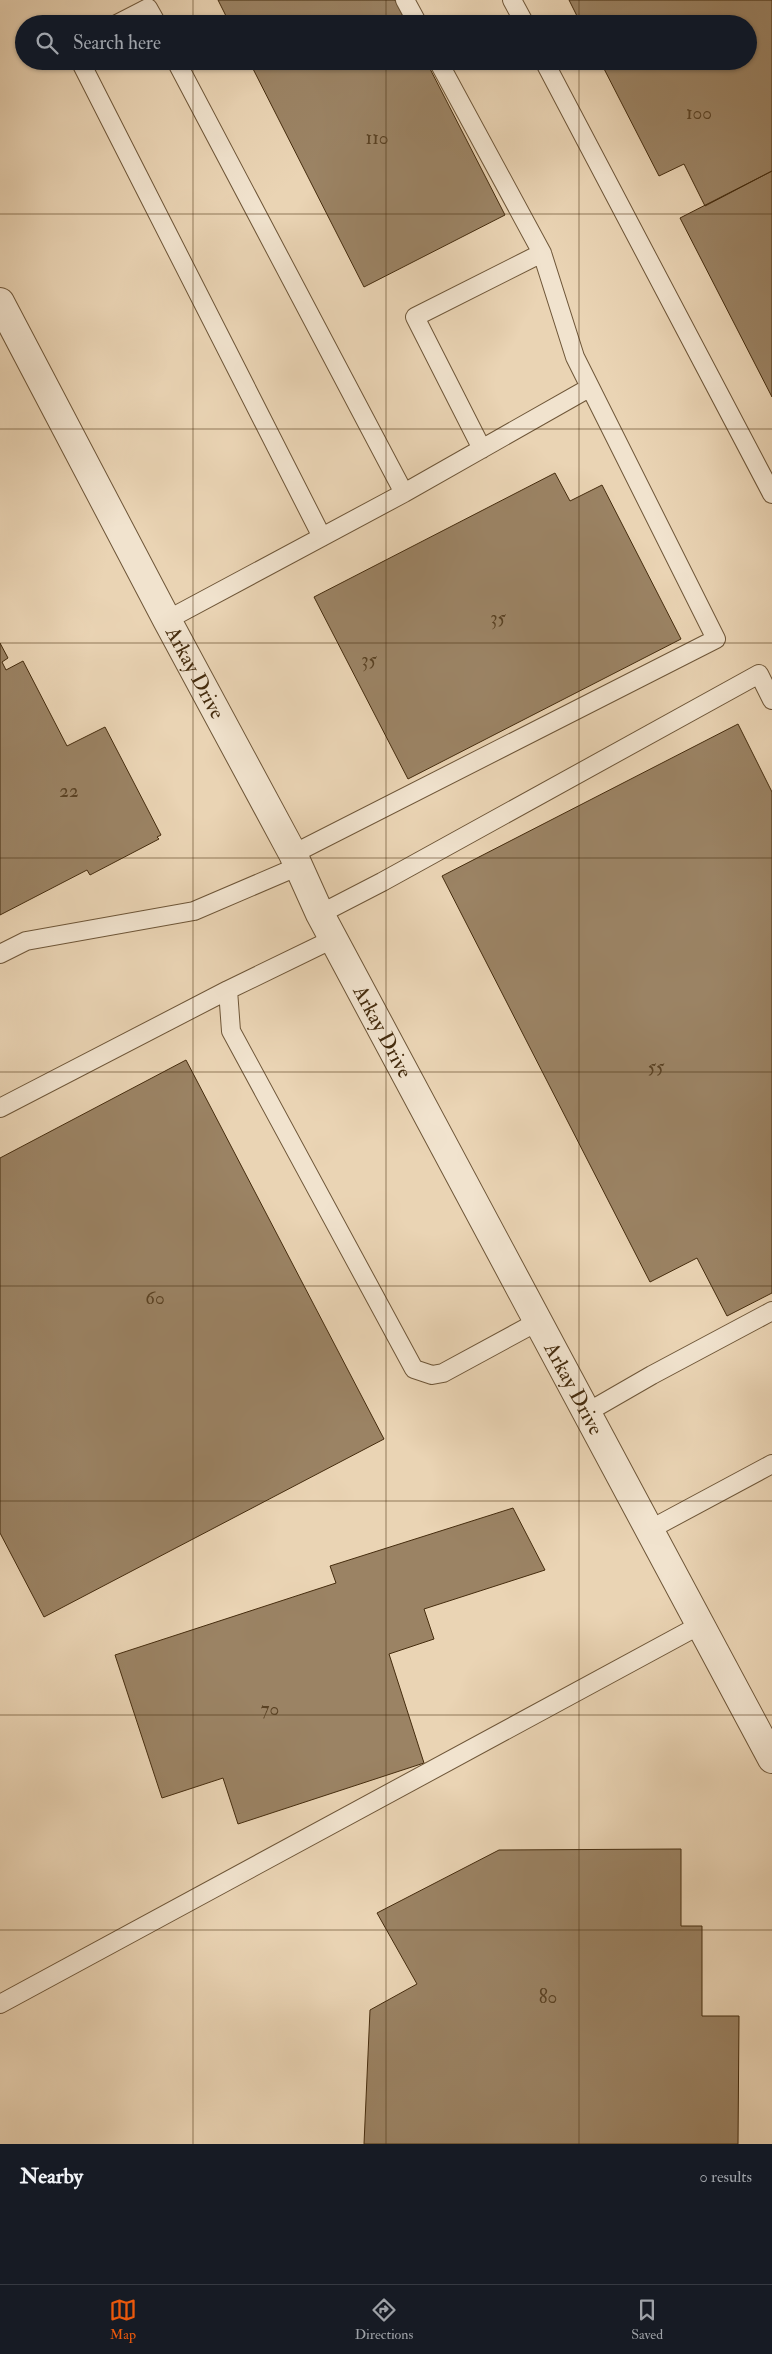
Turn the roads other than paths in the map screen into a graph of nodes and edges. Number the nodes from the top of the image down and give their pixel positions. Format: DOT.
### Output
graph roads {
  1 [pos="405,0"];
  2 [pos="512,0"];
  3 [pos="134,15"];
  4 [pos="152,15"];
  5 [pos="413,15"];
  6 [pos="520,15"];
  7 [pos="85,70"];
  8 [pos="181,70"];
  9 [pos="443,70"];
  10 [pos="549,70"];
  11 [pos="542,253"];
  12 [pos="0,302"];
  13 [pos="589,388"];
  14 [pos="482,449"];
  15 [pos="404,493"];
  16 [pos="772,494"];
  17 [pos="322,537"];
  18 [pos="167,620"];
  19 [pos="772,700"];
  20 [pos="296,860"];
  21 [pos="320,914"];
  22 [pos="333,938"];
  23 [pos="0,954"];
  24 [pos="228,990"];
  25 [pos="0,1108"];
  26 [pos="772,1311"];
  27 [pos="537,1322"];
  28 [pos="586,1413"];
  29 [pos="772,1464"];
  30 [pos="649,1530"];
  31 [pos="700,1625"];
  32 [pos="772,1759"];
  33 [pos="0,2004"];
  1 -- 5 [label="lane"];
  2 -- 6 [label="lane"];
  3 -- 4 [label="lane"];
  7 -- 17 [label="lane"];
  8 -- 15 [label="lane"];
  9 -- 11 [label="lane"];
  10 -- 16 [label="lane"];
  11 -- 13 [label="lane"];
  11 -- 14 [label="lane"];
  12 -- 18 [label="street, Arkay Drive"];
  13 -- 14 [label="lane"];
  13 -- 20 [label="lane"];
  14 -- 15 [label="lane"];
  15 -- 17 [label="lane"];
  17 -- 18 [label="lane"];
  18 -- 20 [label="street, Arkay Drive"];
  19 -- 21 [label="lane"];
  20 -- 21 [label="street, Arkay Drive"];
  20 -- 23 [label="lane"];
  21 -- 22 [label="street, Arkay Drive"];
  22 -- 24 [label="lane"];
  22 -- 27 [label="street, Arkay Drive"];
  24 -- 25 [label="lane"];
  24 -- 27 [label="lane"];
  26 -- 28 [label="lane"];
  27 -- 28 [label="street, Arkay Drive"];
  28 -- 30 [label="street, Arkay Drive"];
  29 -- 30 [label="lane"];
  30 -- 31 [label="street, Arkay Drive"];
  31 -- 32 [label="street, Arkay Drive"];
  31 -- 33 [label="lane"];
}
